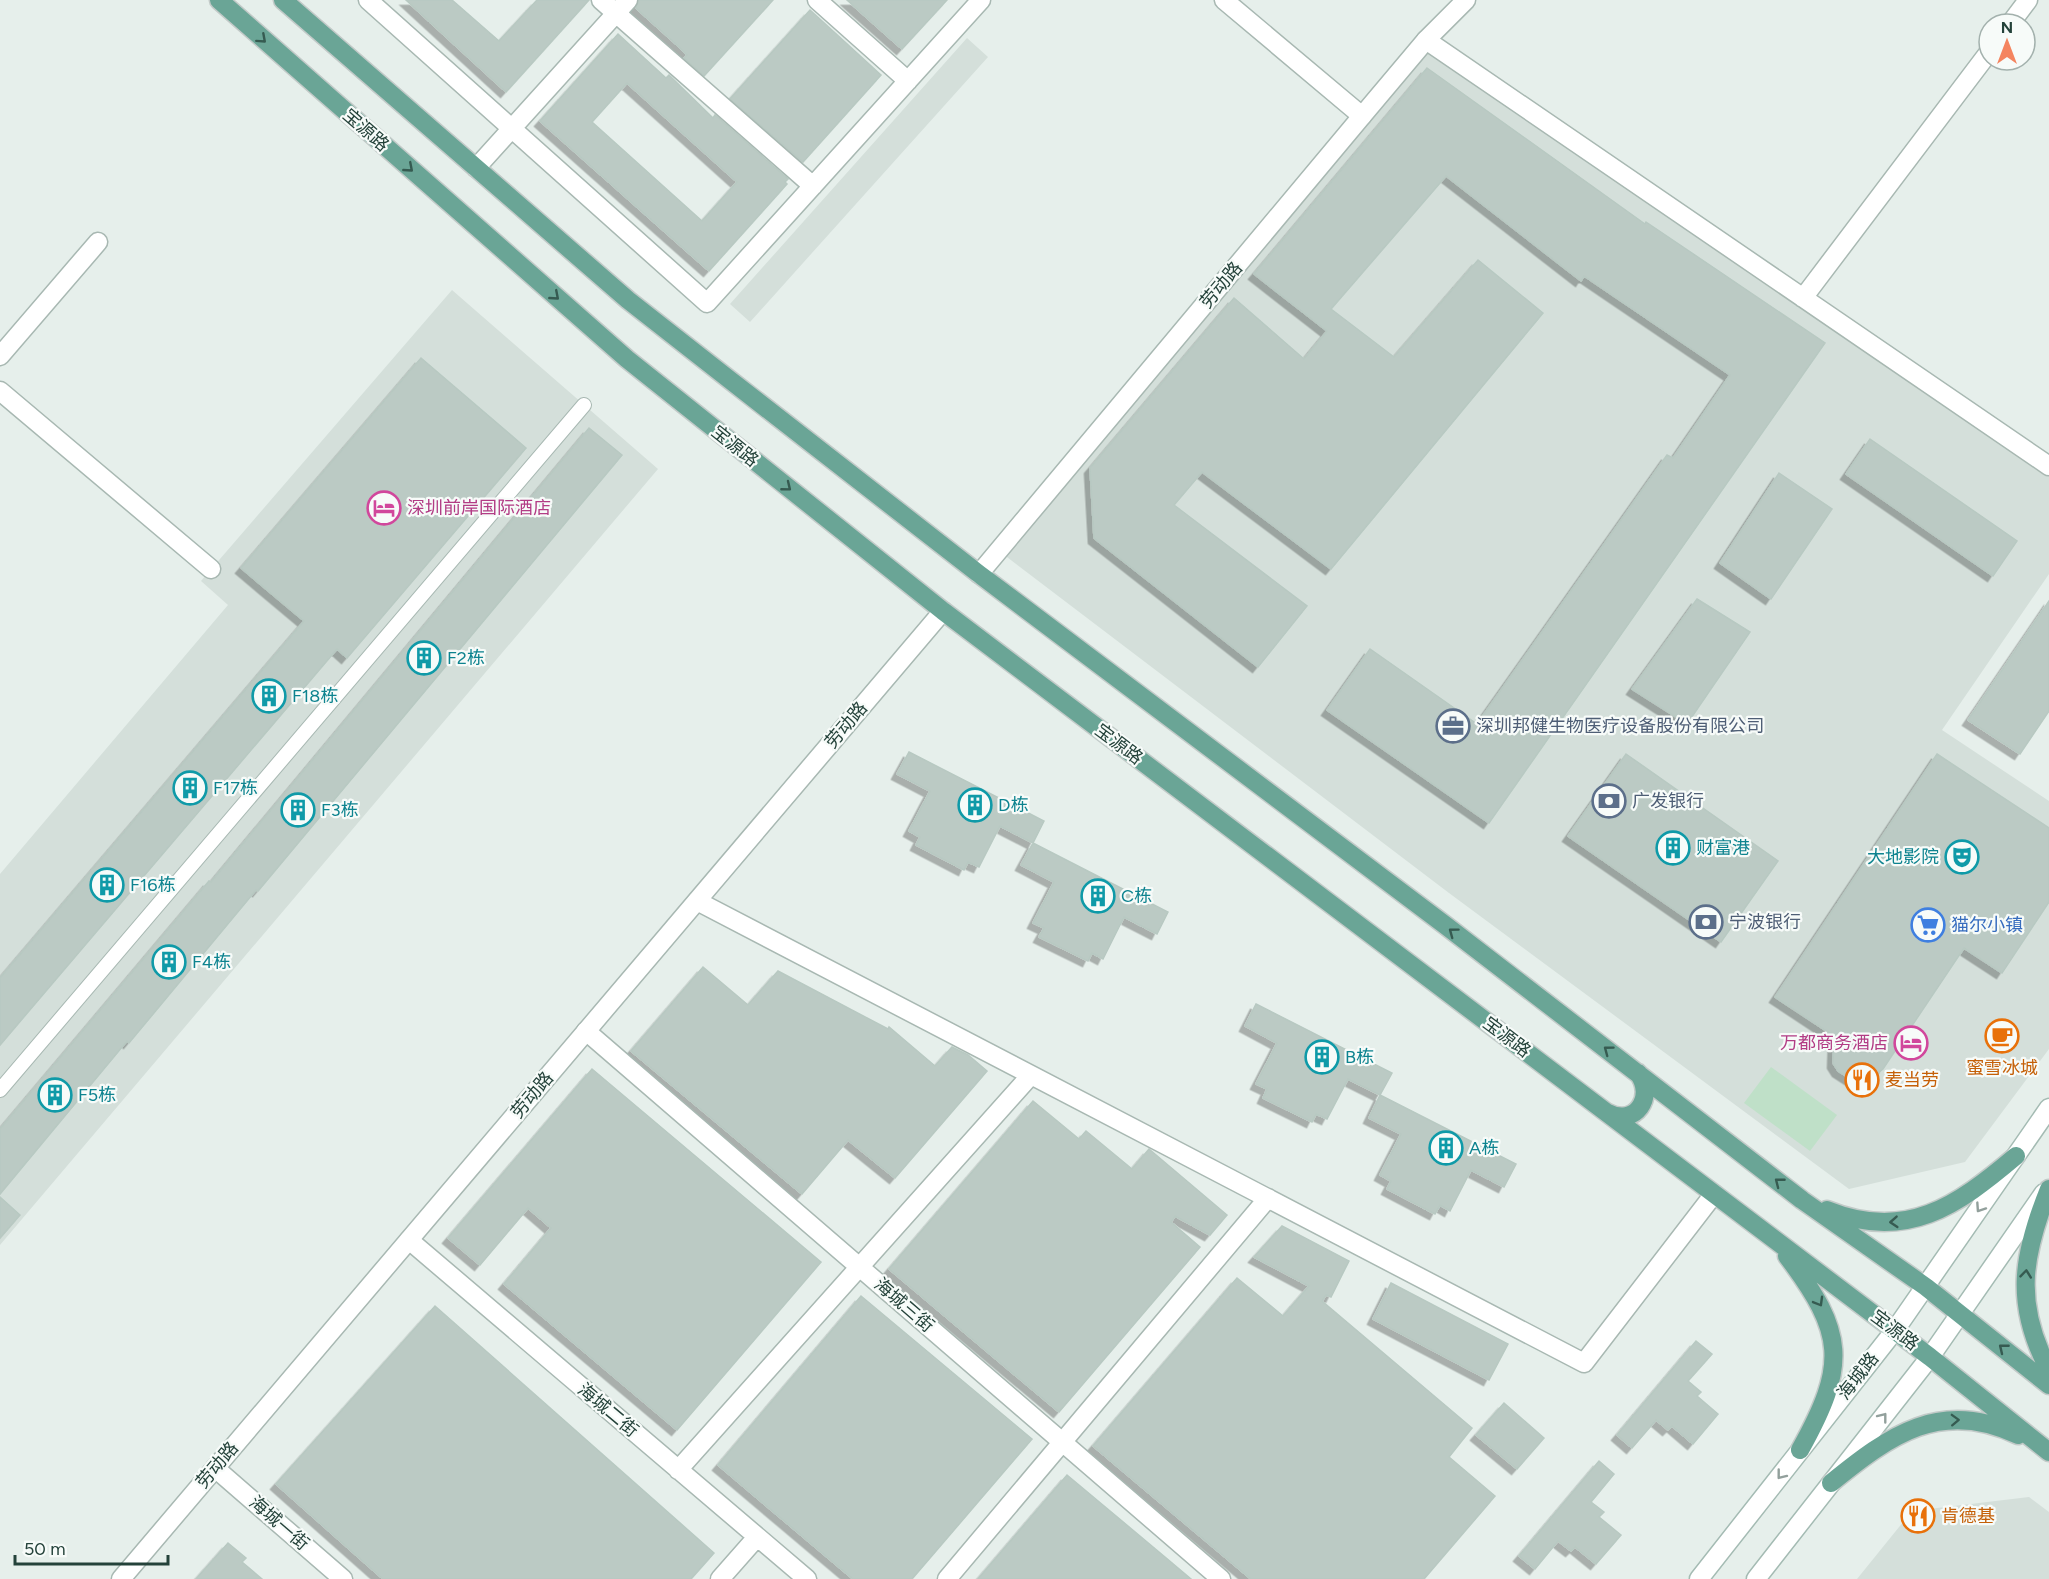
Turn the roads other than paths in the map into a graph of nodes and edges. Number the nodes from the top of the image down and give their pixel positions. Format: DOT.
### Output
graph roads {
  1 [pos="219,0"];
  2 [pos="284,0"];
  3 [pos="368,0"];
  4 [pos="601,0"];
  5 [pos="817,0"];
  6 [pos="981,0"];
  7 [pos="1224,0"];
  8 [pos="1466,0"];
  9 [pos="622,7"];
  10 [pos="1426,40"];
  11 [pos="1977,68"];
  12 [pos="908,81"];
  13 [pos="1362,116"];
  14 [pos="512,129"];
  15 [pos="476,168"];
  16 [pos="813,186"];
  17 [pos="98,242"];
  18 [pos="1803,298"];
  19 [pos="0,356"];
  20 [pos="0,391"];
  21 [pos="584,405"];
  22 [pos="2049,466"];
  23 [pos="211,569"];
  24 [pos="979,574"];
  25 [pos="943,611"];
  26 [pos="697,901"];
  27 [pos="586,1031"];
  28 [pos="1638,1073"];
  29 [pos="1030,1075"];
  30 [pos="0,1090"];
  31 [pos="2049,1108"];
  32 [pos="1606,1112"];
  33 [pos="2016,1156"];
  34 [pos="2049,1187"];
  35 [pos="1714,1194"];
  36 [pos="1268,1198"];
  37 [pos="1802,1200"];
  38 [pos="1773,1238"];
  39 [pos="409,1240"];
  40 [pos="859,1267"];
  41 [pos="1926,1287"];
  42 [pos="1961,1314"];
  43 [pos="1895,1330"];
  44 [pos="1930,1357"];
  45 [pos="2049,1370"];
  46 [pos="2049,1384"];
  47 [pos="1063,1442"];
  48 [pos="1800,1450"];
  49 [pos="2046,1450"];
  50 [pos="215,1468"];
  51 [pos="678,1470"];
  52 [pos="1831,1484"];
  53 [pos="757,1537"];
  54 [pos="121,1579"];
  55 [pos="343,1579"];
  56 [pos="720,1579"];
  57 [pos="807,1579"];
  58 [pos="947,1579"];
  59 [pos="1221,1579"];
  60 [pos="1699,1579"];
  61 [pos="1756,1579"];
  1 -- 25 [label="main road, 宝源路, one-way"];
  2 -- 15 [label="main road"];
  3 -- 14 [label="street"];
  4 -- 9 [label="street"];
  5 -- 12 [label="street"];
  6 -- 12 [label="street"];
  7 -- 13 [label="street"];
  8 -- 10 [label="street, 劳动路"];
  9 -- 14 [label="street"];
  9 -- 16 [label="street"];
  10 -- 13 [label="street, 劳动路"];
  10 -- 18 [label="street"];
  11 -- 18 [label="street"];
  12 -- 16 [label="street"];
  13 -- 24 [label="street, 劳动路"];
  14 -- 15 [label="street"];
  14 -- 16 [label="street"];
  15 -- 24 [label="main road"];
  17 -- 19 [label="street"];
  18 -- 22 [label="street"];
  20 -- 23 [label="street"];
  21 -- 30 [label="street"];
  28 -- 24 [label="main road, one-way"];
  25 -- 26 [label="street, 劳动路"];
  25 -- 32 [label="main road, 宝源路"];
  26 -- 27 [label="street, 劳动路"];
  26 -- 29 [label="street"];
  27 -- 39 [label="street, 劳动路"];
  27 -- 40 [label="street, 海城三街"];
  28 -- 32 [label="main road"];
  37 -- 28 [label="main road, one-way"];
  29 -- 36 [label="street"];
  29 -- 40 [label="street"];
  31 -- 33 [label="street, 海城路"];
  32 -- 35 [label="main road, 宝源路"];
  33 -- 37 [label="main road, one-way"];
  33 -- 41 [label="street, 海城路, one-way"];
  34 -- 42 [label="street"];
  45 -- 34 [label="main road, one-way"];
  35 -- 36 [label="street"];
  35 -- 38 [label="main road, 宝源路"];
  36 -- 47 [label="street"];
  37 -- 41 [label="main road"];
  38 -- 43 [label="main road, 宝源路"];
  38 -- 48 [label="main road, one-way"];
  39 -- 50 [label="street, 劳动路"];
  39 -- 51 [label="street, 海城二街"];
  40 -- 47 [label="street, 海城三街"];
  40 -- 51 [label="street"];
  41 -- 42 [label="main road"];
  41 -- 43 [label="street, 海城路"];
  42 -- 44 [label="street"];
  46 -- 42 [label="main road, one-way"];
  43 -- 44 [label="main road, 宝源路"];
  43 -- 48 [label="street, 海城路"];
  44 -- 49 [label="main road, 宝源路"];
  52 -- 44 [label="street, one-way"];
  47 -- 58 [label="street"];
  47 -- 59 [label="street, 海城三街"];
  48 -- 60 [label="street, 海城路, one-way"];
  52 -- 49 [label="main road, one-way"];
  50 -- 54 [label="street, 劳动路"];
  50 -- 55 [label="street, 海城一街"];
  51 -- 53 [label="street, 海城二街"];
  52 -- 61 [label="street"];
  53 -- 56 [label="street"];
  53 -- 57 [label="street, 海城二街"];
}
